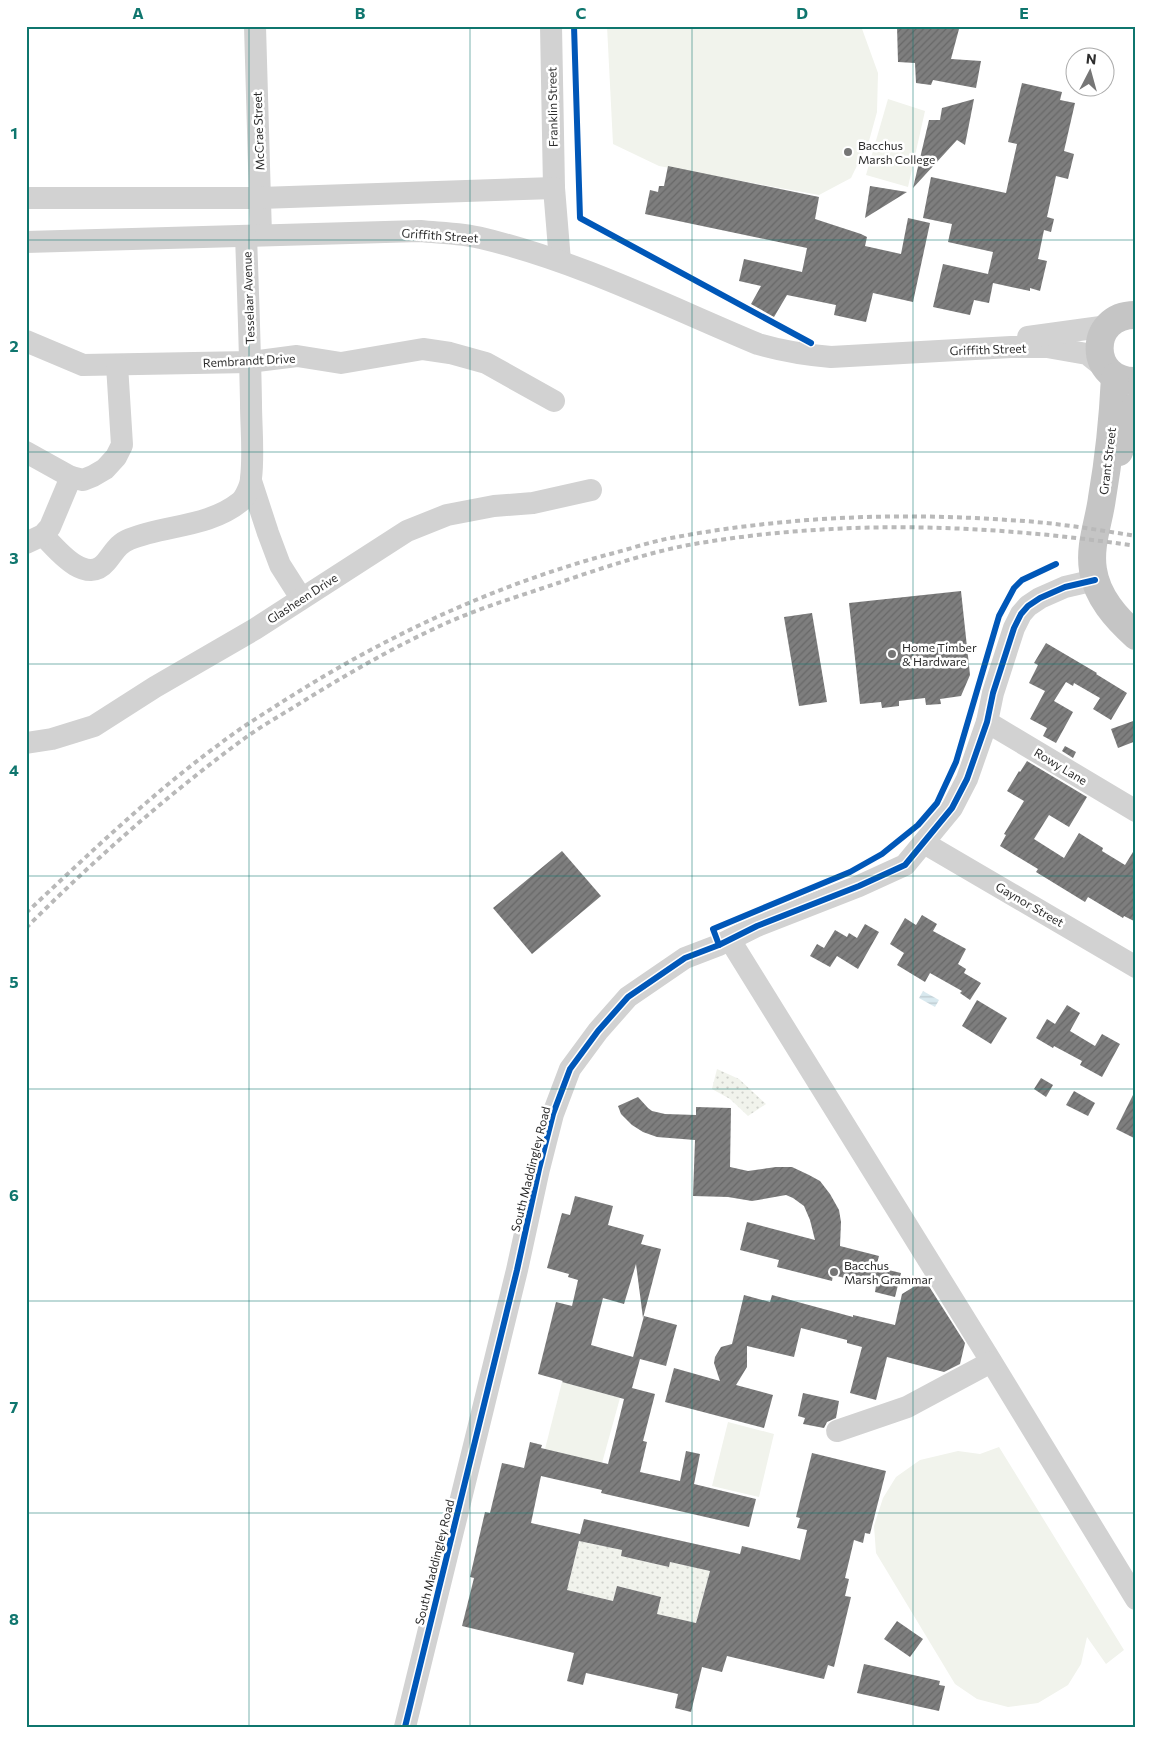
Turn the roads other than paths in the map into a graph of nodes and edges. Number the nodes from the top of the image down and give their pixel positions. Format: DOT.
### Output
graph roads {
  1 [pos="255,26"];
  2 [pos="551,26"];
  3 [pos="554,188"];
  4 [pos="26,198"];
  5 [pos="260,198"];
  6 [pos="254,236"];
  7 [pos="26,242"];
  8 [pos="535,252"];
  9 [pos="560,261"];
  10 [pos="1127,314"];
  11 [pos="26,341"];
  12 [pos="863,356"];
  13 [pos="250,362"];
  14 [pos="118,365"];
  15 [pos="1119,376"];
  16 [pos="554,401"];
  17 [pos="1136,406"];
  18 [pos="26,452"];
  19 [pos="71,478"];
  20 [pos="251,481"];
  21 [pos="591,490"];
  22 [pos="1102,503"];
  23 [pos="35,539"];
  24 [pos="1095,580"];
  25 [pos="301,598"];
  26 [pos="1136,636"];
  27 [pos="987,722"];
  28 [pos="26,743"];
  29 [pos="1136,811"];
  30 [pos="924,843"];
  31 [pos="730,940"];
  32 [pos="1136,966"];
  33 [pos="991,1362"];
  34 [pos="837,1432"];
  35 [pos="1136,1599"];
  36 [pos="405,1727"];
  1 -- 5 [label="street, McCrae Street"];
  2 -- 3 [label="street, Franklin Street"];
  3 -- 5 [label="street"];
  3 -- 8 [label="street, Franklin Street"];
  3 -- 9 [label="street, Franklin Street"];
  4 -- 5 [label="street"];
  5 -- 6 [label="street, McCrae Street"];
  6 -- 7 [label="street, Griffith Street"];
  6 -- 8 [label="street, Griffith Street"];
  6 -- 13 [label="street, Tesselaar Avenue"];
  8 -- 9 [label="street, Griffith Street"];
  9 -- 12 [label="street, Griffith Street"];
  10 -- 12 [label="street, Griffith Street"];
  10 -- 15 [label="main road"];
  11 -- 14 [label="street, Rembrandt Drive"];
  12 -- 15 [label="street, Griffith Street"];
  13 -- 14 [label="street, Rembrandt Drive"];
  13 -- 16 [label="street, Rembrandt Drive"];
  13 -- 20 [label="street, Tesselaar Avenue"];
  14 -- 19 [label="street"];
  15 -- 22 [label="main road, Grant Street"];
  17 -- 22 [label="main road, Grant Street"];
  18 -- 19 [label="street"];
  19 -- 23 [label="street"];
  20 -- 23 [label="street"];
  20 -- 25 [label="street, Tesselaar Avenue"];
  21 -- 25 [label="street, Glasheen Drive"];
  22 -- 24 [label="main road"];
  24 -- 26 [label="main road"];
  24 -- 27 [label="street, South Maddingley Road"];
  25 -- 28 [label="street, Glasheen Drive"];
  27 -- 29 [label="street, Rowy Lane"];
  27 -- 30 [label="street, South Maddingley Road"];
  30 -- 31 [label="street, South Maddingley Road"];
  30 -- 32 [label="street, Gaynor Street"];
  31 -- 33 [label="street"];
  31 -- 36 [label="street, South Maddingley Road"];
  33 -- 34 [label="street"];
  33 -- 35 [label="street"];
}
